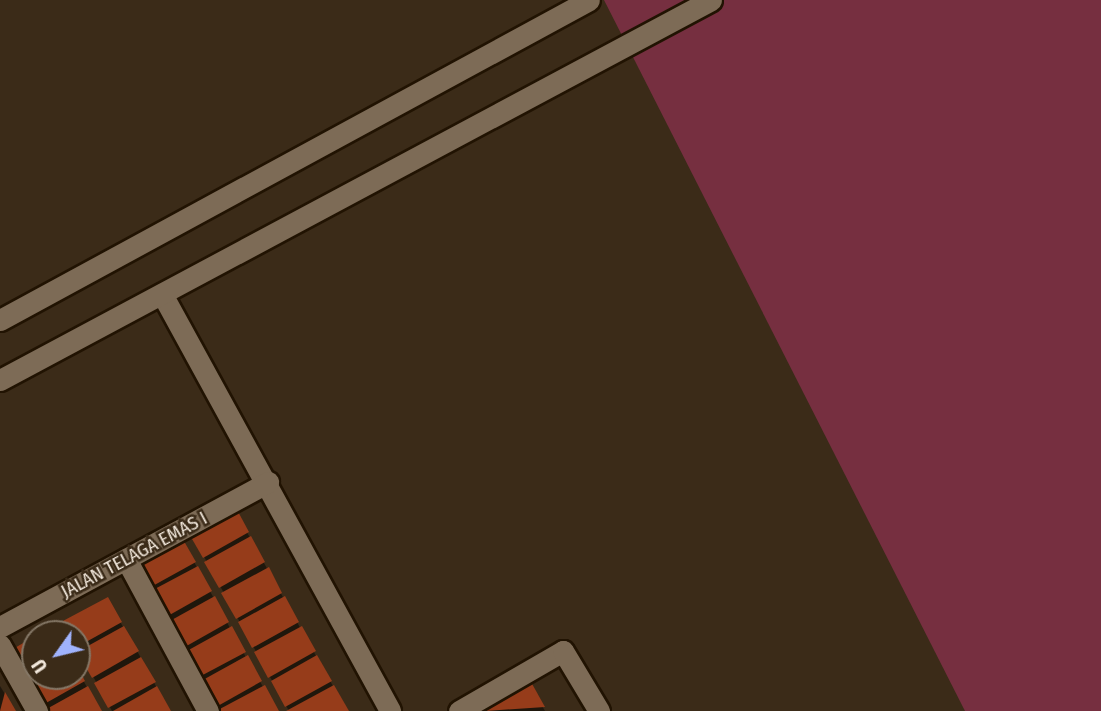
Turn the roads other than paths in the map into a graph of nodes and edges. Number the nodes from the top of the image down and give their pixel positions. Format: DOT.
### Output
graph roads {
  1 [pos="589,0"];
  2 [pos="710,0"];
  3 [pos="162,294"];
  4 [pos="0,320"];
  5 [pos="0,380"];
  6 [pos="268,482"];
  7 [pos="126,559"];
  8 [pos="0,627"];
  9 [pos="0,645"];
  10 [pos="37,711"];
  11 [pos="208,711"];
  12 [pos="390,711"];
  13 [pos="460,711"];
  14 [pos="599,711"];
  1 -- 4 [label="street"];
  2 -- 3 [label="street"];
  3 -- 5 [label="street"];
  3 -- 6 [label="street"];
  6 -- 7 [label="street, JALAN TELAGA EMAS I"];
  6 -- 12 [label="street"];
  7 -- 8 [label="street, JALAN TELAGA EMAS I"];
  7 -- 11 [label="street"];
  9 -- 10 [label="street"];
  13 -- 14 [label="street"];
}
